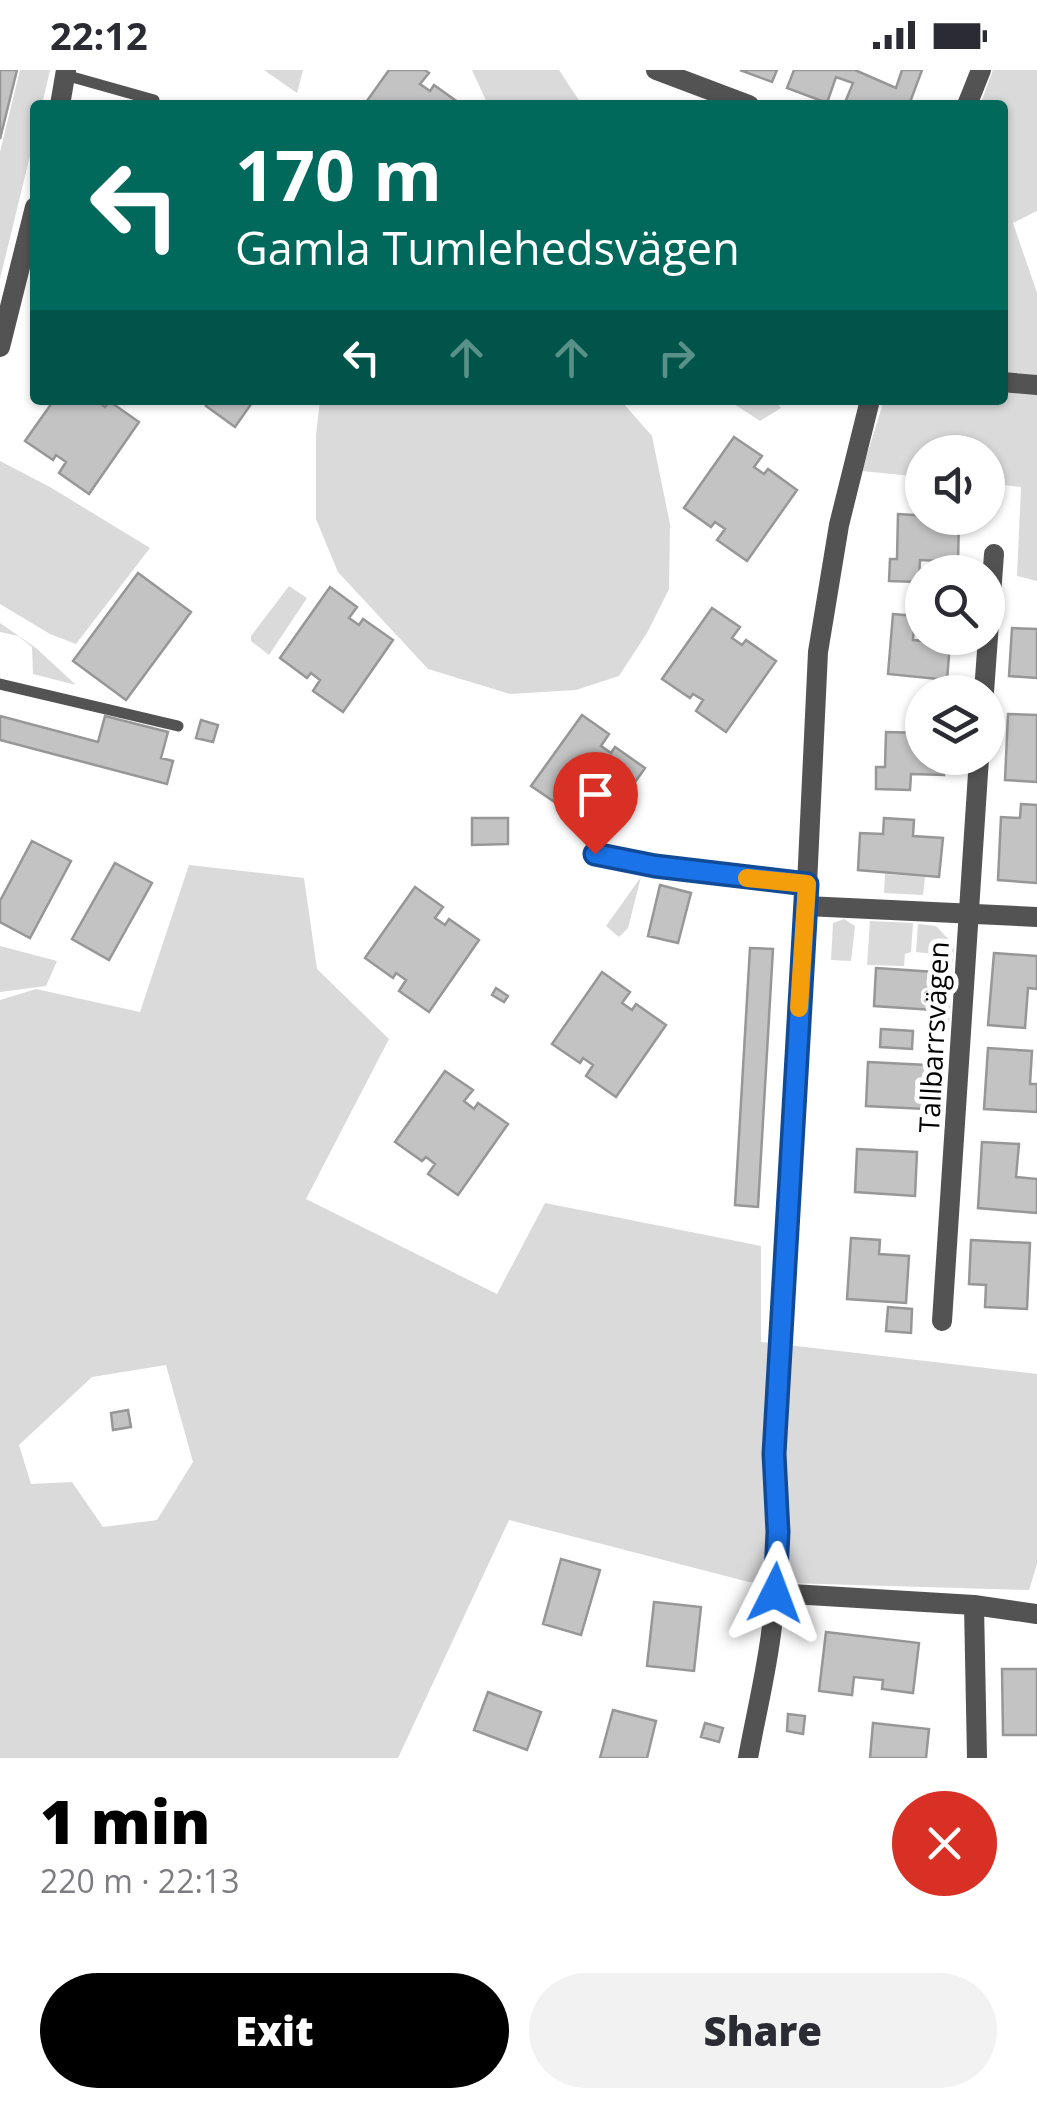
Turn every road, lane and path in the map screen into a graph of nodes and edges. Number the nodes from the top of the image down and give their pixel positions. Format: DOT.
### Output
graph roads {
  1 [pos="656,70"];
  2 [pos="980,70"];
  3 [pos="66,72"];
  4 [pos="61,100"];
  5 [pos="154,100"];
  6 [pos="736,100"];
  7 [pos="969,100"];
  8 [pos="30,226"];
  9 [pos="1,337"];
  10 [pos="1008,383"];
  11 [pos="1037,385"];
  12 [pos="869,405"];
  13 [pos="994,554"];
  14 [pos="985,675"];
  15 [pos="0,684"];
  16 [pos="178,726"];
  17 [pos="978,775"];
  18 [pos="595,854"];
  19 [pos="807,884"];
  20 [pos="806,906"];
  21 [pos="967,914"];
  22 [pos="1037,917"];
  23 [pos="942,1321"];
  24 [pos="775,1593"];
  25 [pos="974,1605"];
  26 [pos="1037,1614"];
  27 [pos="748,1758"];
  28 [pos="977,1758"];
  1 -- 6 [label="street"];
  2 -- 7 [label="street"];
  3 -- 4 [label="street"];
  3 -- 5 [label="lane"];
  8 -- 9 [label="street"];
  10 -- 11 [label="street"];
  12 -- 19 [label="street"];
  13 -- 14 [label="street"];
  15 -- 16 [label="lane"];
  17 -- 21 [label="street, Tallbarrsvägen"];
  18 -- 19 [label="lane"];
  19 -- 20 [label="street"];
  20 -- 21 [label="street"];
  20 -- 24 [label="street"];
  21 -- 22 [label="street"];
  21 -- 23 [label="street, Tallbarrsvägen"];
  24 -- 25 [label="street"];
  24 -- 27 [label="street"];
  25 -- 26 [label="street"];
  25 -- 28 [label="street"];
}
